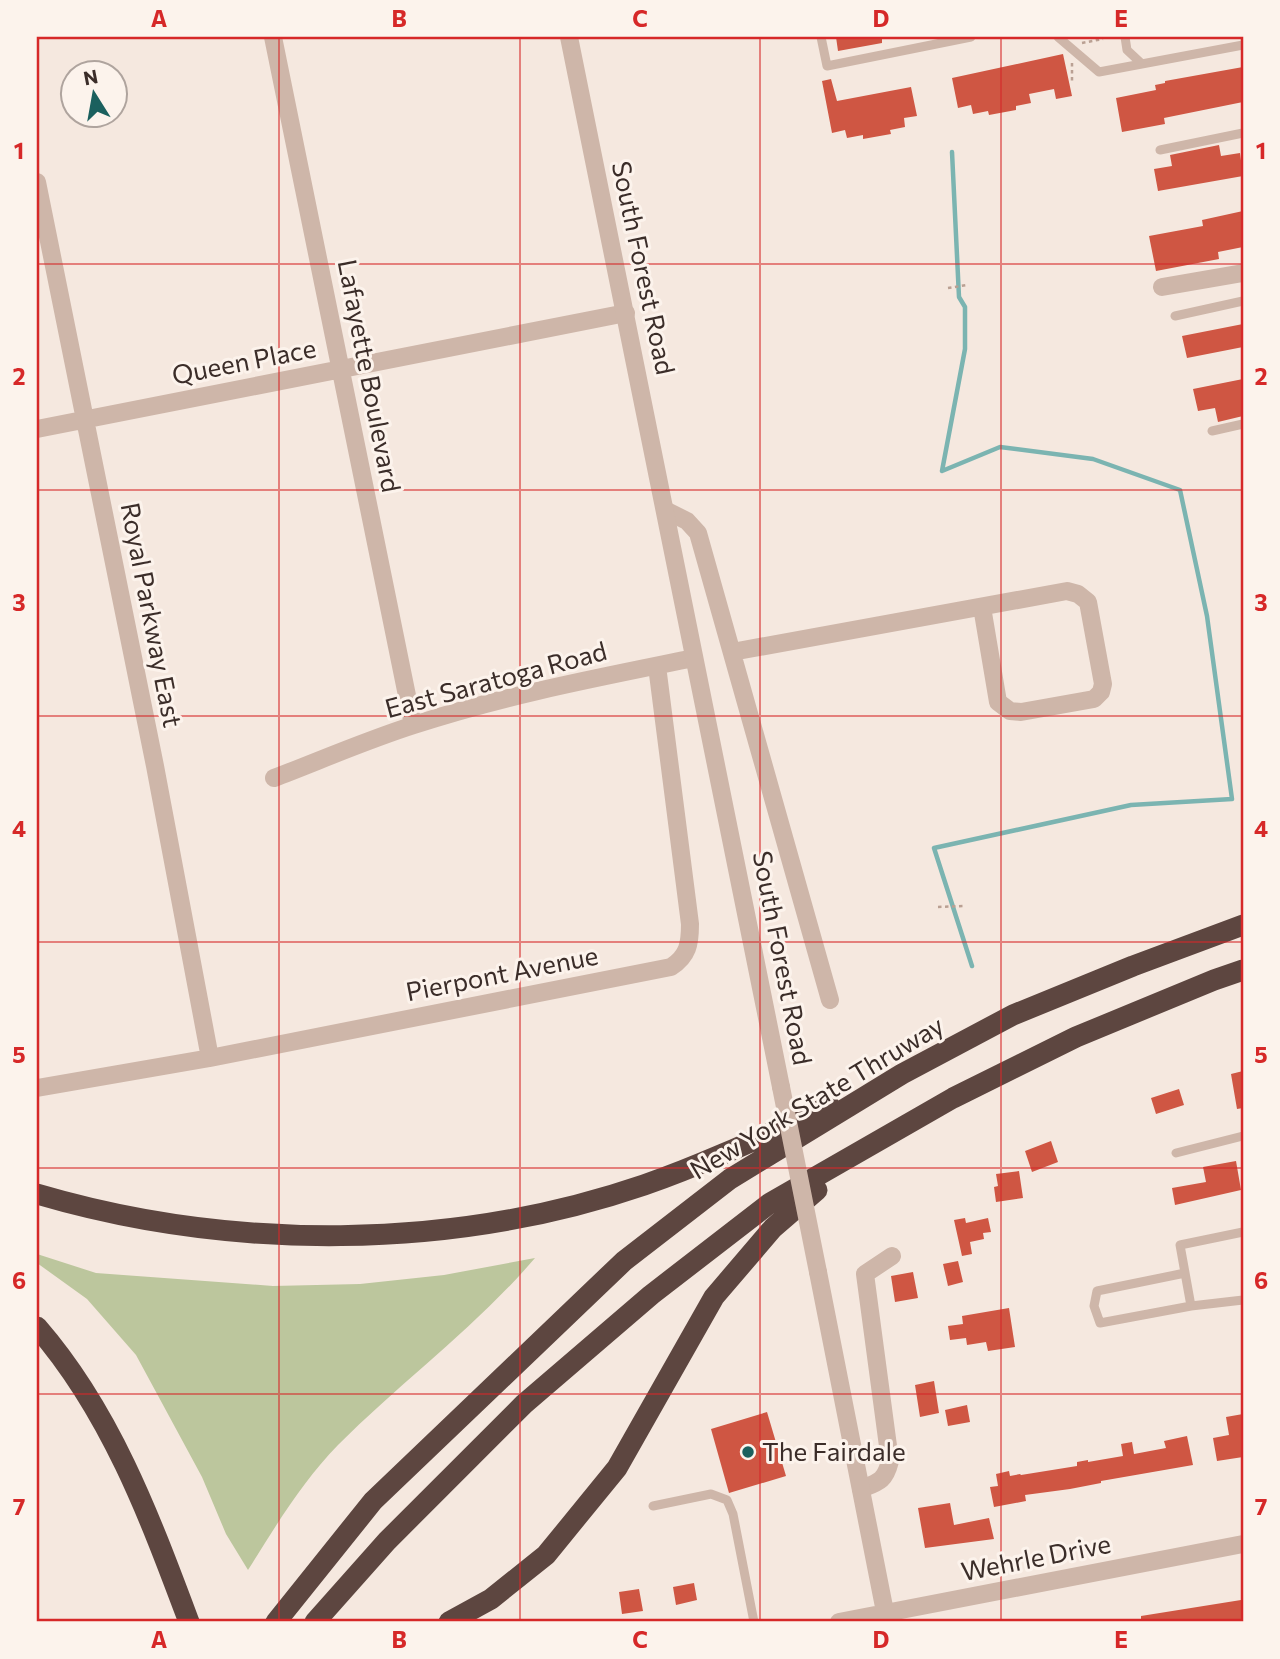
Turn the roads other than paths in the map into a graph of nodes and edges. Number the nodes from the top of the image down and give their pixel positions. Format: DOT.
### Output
graph roads {
  1 [pos="273,37"];
  2 [pos="569,37"];
  3 [pos="821,37"];
  4 [pos="971,37"];
  5 [pos="1058,37"];
  6 [pos="1125,37"];
  7 [pos="1243,45"];
  8 [pos="1142,64"];
  9 [pos="1243,133"];
  10 [pos="1160,150"];
  11 [pos="37,183"];
  12 [pos="1243,272"];
  13 [pos="1162,287"];
  14 [pos="1243,302"];
  15 [pos="626,313"];
  16 [pos="1175,316"];
  17 [pos="341,370"];
  18 [pos="85,420"];
  19 [pos="1243,425"];
  20 [pos="37,429"];
  21 [pos="1212,431"];
  22 [pos="665,510"];
  23 [pos="982,607"];
  24 [pos="732,652"];
  25 [pos="694,658"];
  26 [pos="657,666"];
  27 [pos="413,725"];
  28 [pos="274,778"];
  29 [pos="1243,925"];
  30 [pos="1243,970"];
  31 [pos="830,1000"];
  32 [pos="210,1058"];
  33 [pos="902,1074"];
  34 [pos="37,1088"];
  35 [pos="1243,1136"];
  36 [pos="867,1148"];
  37 [pos="1176,1153"];
  38 [pos="37,1194"];
  39 [pos="1243,1232"];
  40 [pos="892,1256"];
  41 [pos="1185,1273"];
  42 [pos="1243,1300"];
  43 [pos="1191,1306"];
  44 [pos="37,1327"];
  45 [pos="861,1489"];
  46 [pos="653,1506"];
  47 [pos="1243,1544"];
  48 [pos="186,1616"];
  49 [pos="886,1618"];
  50 [pos="276,1622"];
  51 [pos="315,1622"];
  52 [pos="449,1622"];
  53 [pos="754,1622"];
  54 [pos="839,1622"];
  1 -- 17 [label="street, Lafayette Boulevard"];
  2 -- 15 [label="street, South Forest Road"];
  3 -- 4 [label="lane"];
  5 -- 8 [label="lane"];
  6 -- 8 [label="lane"];
  7 -- 8 [label="lane"];
  9 -- 10 [label="lane"];
  11 -- 18 [label="street, Royal Parkway East"];
  12 -- 13 [label="street"];
  14 -- 16 [label="lane"];
  15 -- 17 [label="street, Queen Place"];
  15 -- 22 [label="street, South Forest Road"];
  17 -- 18 [label="street, Queen Place"];
  17 -- 27 [label="street, Lafayette Boulevard"];
  18 -- 20 [label="street, Queen Place"];
  18 -- 32 [label="street, Royal Parkway East"];
  19 -- 21 [label="lane"];
  22 -- 24 [label="street, South Forest Road"];
  22 -- 25 [label="street, South Forest Road"];
  23 -- 23 [label="street"];
  23 -- 24 [label="street"];
  24 -- 31 [label="street, South Forest Road"];
  25 -- 26 [label="street, East Saratoga Road"];
  25 -- 45 [label="street, South Forest Road, bridge"];
  26 -- 27 [label="street, East Saratoga Road"];
  26 -- 32 [label="street, Pierpont Avenue"];
  27 -- 28 [label="street, East Saratoga Road"];
  29 -- 33 [label="highway, New York State Thruway"];
  30 -- 36 [label="highway"];
  32 -- 34 [label="street, Pierpont Avenue"];
  33 -- 38 [label="highway"];
  33 -- 50 [label="highway, New York State Thruway"];
  35 -- 37 [label="lane"];
  36 -- 51 [label="highway"];
  36 -- 52 [label="highway"];
  39 -- 41 [label="lane"];
  40 -- 45 [label="street"];
  41 -- 43 [label="lane"];
  41 -- 43 [label="lane"];
  42 -- 43 [label="lane"];
  44 -- 48 [label="highway"];
  45 -- 49 [label="street, South Forest Road"];
  46 -- 53 [label="lane"];
  47 -- 49 [label="street, Wehrle Drive"];
  49 -- 54 [label="street, Wehrle Drive"];
}
